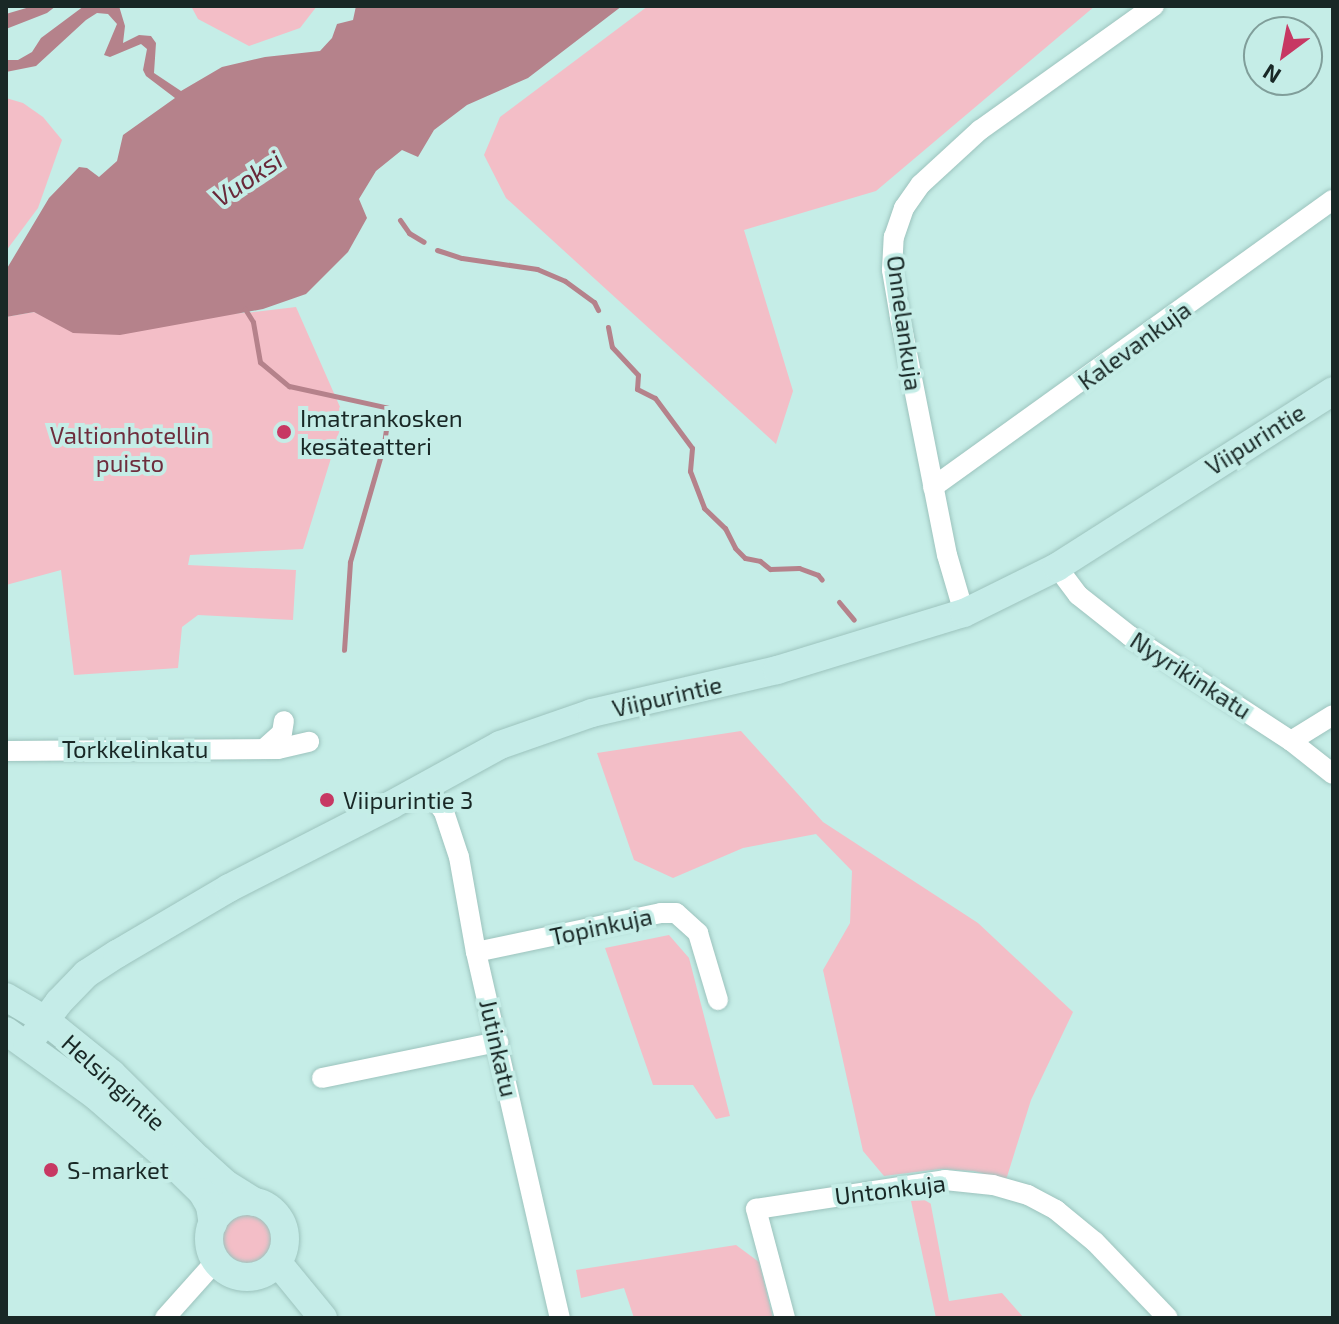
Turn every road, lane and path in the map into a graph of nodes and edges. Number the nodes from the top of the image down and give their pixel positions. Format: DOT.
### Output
graph roads {
  1 [pos="1154,6"];
  2 [pos="1333,200"];
  3 [pos="1333,391"];
  4 [pos="933,487"];
  5 [pos="1057,567"];
  6 [pos="964,613"];
  7 [pos="1333,715"];
  8 [pos="284,721"];
  9 [pos="1291,741"];
  10 [pos="309,742"];
  11 [pos="264,749"];
  12 [pos="6,751"];
  13 [pos="1333,774"];
  14 [pos="424,786"];
  15 [pos="476,952"];
  16 [pos="6,997"];
  17 [pos="718,1000"];
  18 [pos="45,1020"];
  19 [pos="17,1038"];
  20 [pos="498,1042"];
  21 [pos="322,1078"];
  22 [pos="255,1202"];
  23 [pos="213,1224"];
  24 [pos="216,1261"];
  25 [pos="278,1263"];
  26 [pos="165,1318"];
  27 [pos="323,1318"];
  28 [pos="560,1318"];
  29 [pos="785,1318"];
  30 [pos="1168,1318"];
  1 -- 4 [label="street, Onnelankuja"];
  2 -- 4 [label="street, Kalevankuja"];
  3 -- 5 [label="main road, Viipurintie"];
  4 -- 6 [label="street, Onnelankuja"];
  5 -- 6 [label="main road, Viipurintie"];
  5 -- 9 [label="street, Nyyrikinkatu"];
  6 -- 14 [label="main road, Viipurintie"];
  7 -- 9 [label="street"];
  8 -- 11 [label="street"];
  9 -- 13 [label="street, Nyyrikinkatu"];
  10 -- 11 [label="street, Torkkelinkatu"];
  11 -- 12 [label="street, Torkkelinkatu"];
  14 -- 15 [label="street, Jutinkatu"];
  14 -- 18 [label="main road, Viipurintie"];
  15 -- 17 [label="street, Topinkuja"];
  15 -- 20 [label="street, Jutinkatu"];
  16 -- 18 [label="main road, Helsingintie"];
  18 -- 19 [label="main road, Viipurintie"];
  18 -- 22 [label="main road, Helsingintie"];
  19 -- 23 [label="main road, Helsingintie"];
  20 -- 21 [label="street"];
  20 -- 28 [label="street, Jutinkatu"];
  22 -- 23 [label="main road"];
  22 -- 25 [label="main road"];
  23 -- 24 [label="main road"];
  24 -- 25 [label="main road"];
  24 -- 26 [label="street"];
  25 -- 27 [label="main road"];
  29 -- 30 [label="street, Untonkuja"];
}
